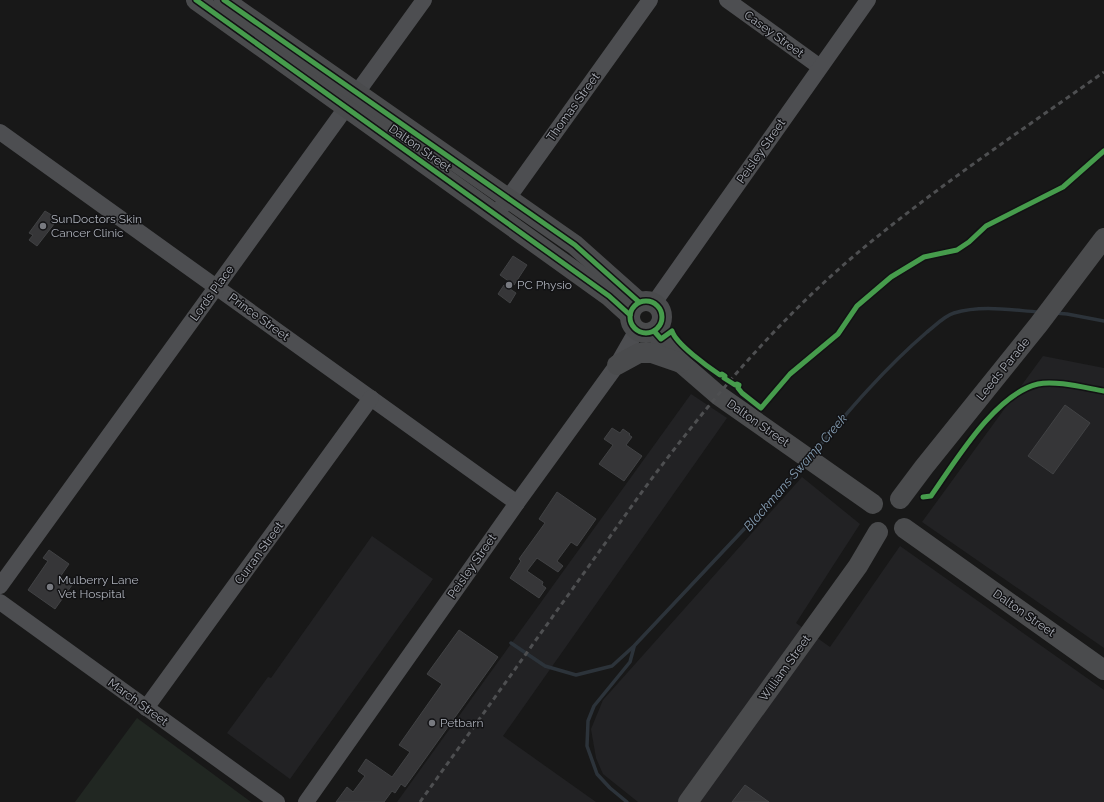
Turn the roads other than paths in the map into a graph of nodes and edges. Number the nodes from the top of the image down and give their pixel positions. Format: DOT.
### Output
graph roads {
  1 [pos="196,0"];
  2 [pos="224,0"];
  3 [pos="424,0"];
  4 [pos="650,0"];
  5 [pos="727,0"];
  6 [pos="868,0"];
  7 [pos="820,67"];
  8 [pos="351,101"];
  9 [pos="0,132"];
  10 [pos="508,198"];
  11 [pos="496,215"];
  12 [pos="1104,238"];
  13 [pos="217,286"];
  14 [pos="643,316"];
  15 [pos="681,363"];
  16 [pos="618,365"];
  17 [pos="371,398"];
  18 [pos="900,499"];
  19 [pos="517,503"];
  20 [pos="873,504"];
  21 [pos="904,528"];
  22 [pos="878,532"];
  23 [pos="0,586"];
  24 [pos="0,602"];
  25 [pos="1104,670"];
  26 [pos="146,708"];
  27 [pos="277,802"];
  28 [pos="306,802"];
  29 [pos="688,802"];
  1 -- 8 [label="main road, Dalton Street"];
  2 -- 8 [label="main road, Dalton Street"];
  3 -- 8 [label="street, Lords Place"];
  4 -- 10 [label="street, Thomas Street"];
  5 -- 7 [label="street, Casey Street"];
  6 -- 7 [label="street, Peisley Street"];
  7 -- 14 [label="street, Peisley Street"];
  8 -- 10 [label="main road, Dalton Street"];
  8 -- 11 [label="main road, Dalton Street"];
  8 -- 13 [label="street, Lords Place"];
  9 -- 13 [label="street, Prince Street"];
  10 -- 11 [label="street, Thomas Street"];
  10 -- 14 [label="main road, Dalton Street"];
  11 -- 14 [label="main road, Dalton Street"];
  12 -- 18 [label="main road, Leeds Parade"];
  13 -- 17 [label="street, Prince Street"];
  13 -- 23 [label="street, Lords Place"];
  14 -- 15 [label="main road, Dalton Street"];
  14 -- 16 [label="street, Peisley Street"];
  15 -- 16 [label="main road"];
  15 -- 20 [label="main road, Dalton Street"];
  16 -- 19 [label="street, Peisley Street"];
  17 -- 19 [label="street, Prince Street"];
  17 -- 26 [label="street, Curran Street"];
  18 -- 20 [label="main road"];
  18 -- 21 [label="main road"];
  19 -- 28 [label="street, Peisley Street"];
  20 -- 22 [label="main road"];
  21 -- 22 [label="main road"];
  21 -- 25 [label="main road, Dalton Street"];
  22 -- 29 [label="main road, William Street"];
  24 -- 26 [label="street, March Street"];
  26 -- 27 [label="street, March Street"];
}
